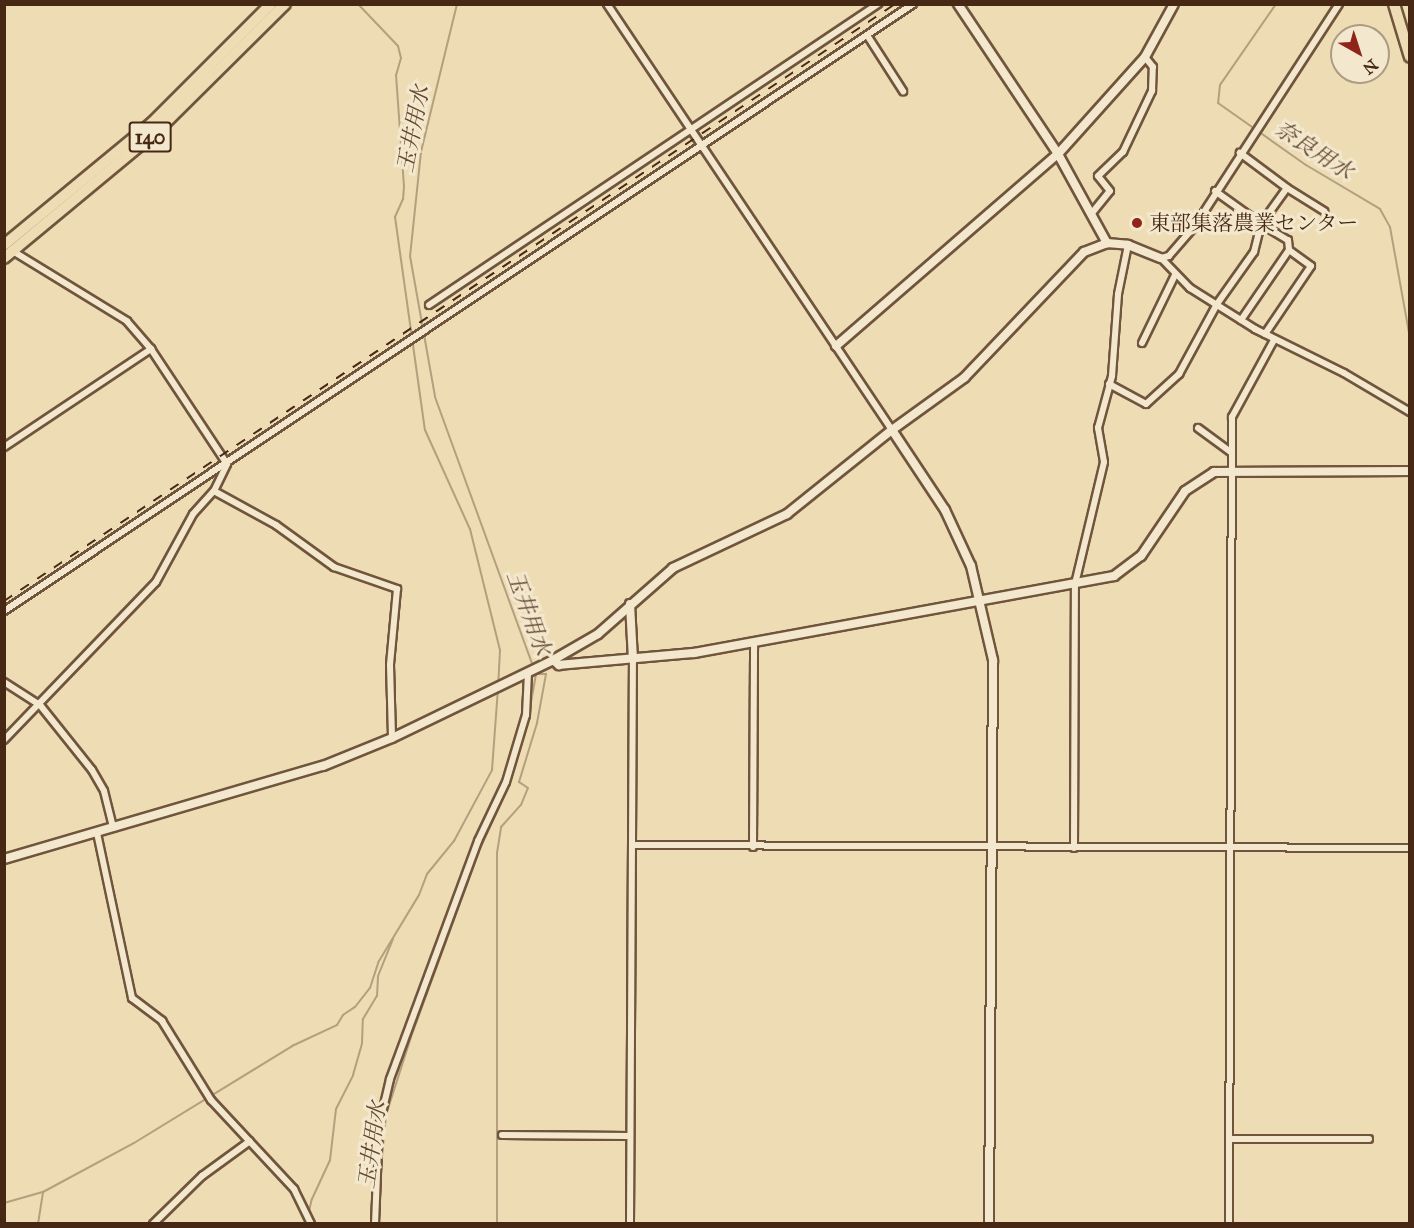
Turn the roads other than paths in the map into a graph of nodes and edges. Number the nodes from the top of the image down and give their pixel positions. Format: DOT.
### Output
graph roads {
  1 [pos="271,4"];
  2 [pos="285,4"];
  3 [pos="608,4"];
  4 [pos="878,4"];
  5 [pos="912,4"];
  6 [pos="958,4"];
  7 [pos="1174,4"];
  8 [pos="1339,4"];
  9 [pos="1394,4"];
  10 [pos="867,35"];
  11 [pos="242,43"];
  12 [pos="1144,57"];
  13 [pos="1410,57"];
  14 [pos="903,91"];
  15 [pos="691,128"];
  16 [pos="702,146"];
  17 [pos="1240,153"];
  18 [pos="1058,154"];
  19 [pos="1287,188"];
  20 [pos="1215,191"];
  21 [pos="1324,211"];
  22 [pos="1092,213"];
  23 [pos="1261,224"];
  24 [pos="1107,243"];
  25 [pos="1128,246"];
  26 [pos="7,250"];
  27 [pos="1289,250"];
  28 [pos="1161,258"];
  29 [pos="1175,275"];
  30 [pos="1217,304"];
  31 [pos="429,306"];
  32 [pos="1241,320"];
  33 [pos="1265,334"];
  34 [pos="1274,340"];
  35 [pos="1142,343"];
  36 [pos="836,346"];
  37 [pos="151,349"];
  38 [pos="1109,384"];
  39 [pos="1410,412"];
  40 [pos="1198,428"];
  41 [pos="892,430"];
  42 [pos="4,447"];
  43 [pos="1232,453"];
  44 [pos="227,465"];
  45 [pos="1233,470"];
  46 [pos="1410,471"];
  47 [pos="214,491"];
  48 [pos="1075,584"];
  49 [pos="982,601"];
  50 [pos="630,604"];
  51 [pos="4,611"];
  52 [pos="754,644"];
  53 [pos="633,659"];
  54 [pos="554,660"];
  55 [pos="529,673"];
  56 [pos="4,682"];
  57 [pos="40,705"];
  58 [pos="392,738"];
  59 [pos="4,740"];
  60 [pos="113,828"];
  61 [pos="97,833"];
  62 [pos="632,845"];
  63 [pos="753,847"];
  64 [pos="990,847"];
  65 [pos="1074,848"];
  66 [pos="1231,848"];
  67 [pos="1410,848"];
  68 [pos="4,859"];
  69 [pos="502,1135"];
  70 [pos="629,1136"];
  71 [pos="1230,1139"];
  72 [pos="1369,1139"];
  73 [pos="250,1141"];
  74 [pos="153,1224"];
  75 [pos="311,1224"];
  76 [pos="375,1224"];
  77 [pos="630,1224"];
  78 [pos="989,1224"];
  79 [pos="1229,1224"];
  1 -- 11 [label="main road, 140"];
  2 -- 11 [label="main road, 140"];
  3 -- 15 [label="street"];
  4 -- 15 [label="street"];
  5 -- 10 [label="street"];
  6 -- 18 [label="street"];
  7 -- 12 [label="street"];
  8 -- 17 [label="street"];
  9 -- 13 [label="main road"];
  10 -- 14 [label="street"];
  10 -- 16 [label="street"];
  11 -- 26 [label="main road, 140"];
  12 -- 18 [label="street"];
  12 -- 22 [label="street"];
  15 -- 16 [label="street"];
  15 -- 31 [label="street"];
  16 -- 36 [label="street"];
  16 -- 44 [label="street"];
  17 -- 19 [label="street"];
  17 -- 20 [label="street"];
  18 -- 22 [label="street"];
  18 -- 36 [label="street"];
  19 -- 21 [label="street"];
  19 -- 23 [label="street"];
  20 -- 23 [label="street"];
  20 -- 28 [label="street"];
  22 -- 24 [label="street"];
  23 -- 27 [label="street"];
  23 -- 30 [label="street"];
  24 -- 25 [label="street"];
  24 -- 41 [label="street"];
  25 -- 28 [label="street"];
  25 -- 38 [label="street"];
  26 -- 37 [label="street"];
  27 -- 32 [label="street"];
  27 -- 33 [label="street"];
  28 -- 29 [label="street"];
  29 -- 30 [label="street"];
  29 -- 35 [label="street"];
  30 -- 32 [label="street"];
  30 -- 38 [label="street"];
  32 -- 33 [label="street"];
  33 -- 34 [label="street"];
  34 -- 39 [label="street"];
  34 -- 43 [label="street"];
  36 -- 41 [label="street"];
  37 -- 42 [label="street"];
  37 -- 44 [label="street"];
  38 -- 48 [label="street"];
  40 -- 43 [label="street"];
  41 -- 49 [label="street"];
  41 -- 50 [label="street"];
  43 -- 45 [label="street"];
  44 -- 47 [label="street"];
  44 -- 51 [label="street"];
  45 -- 46 [label="street"];
  45 -- 48 [label="street"];
  45 -- 66 [label="street"];
  47 -- 57 [label="street"];
  47 -- 58 [label="street"];
  48 -- 49 [label="street"];
  48 -- 65 [label="street"];
  49 -- 52 [label="street"];
  49 -- 64 [label="street"];
  50 -- 53 [label="street"];
  50 -- 54 [label="street"];
  52 -- 53 [label="street"];
  52 -- 63 [label="street"];
  53 -- 54 [label="street"];
  53 -- 62 [label="street"];
  54 -- 55 [label="street"];
  55 -- 58 [label="street"];
  55 -- 76 [label="street"];
  56 -- 57 [label="street"];
  57 -- 59 [label="street"];
  57 -- 60 [label="street"];
  58 -- 60 [label="street"];
  60 -- 61 [label="street"];
  61 -- 68 [label="street"];
  61 -- 73 [label="street"];
  62 -- 63 [label="street"];
  62 -- 70 [label="street"];
  63 -- 64 [label="street"];
  64 -- 65 [label="street"];
  64 -- 78 [label="street"];
  65 -- 66 [label="street"];
  66 -- 67 [label="street"];
  66 -- 71 [label="street"];
  69 -- 70 [label="street"];
  70 -- 77 [label="street"];
  71 -- 72 [label="street"];
  71 -- 79 [label="street"];
  73 -- 74 [label="street"];
  73 -- 75 [label="street"];
}
